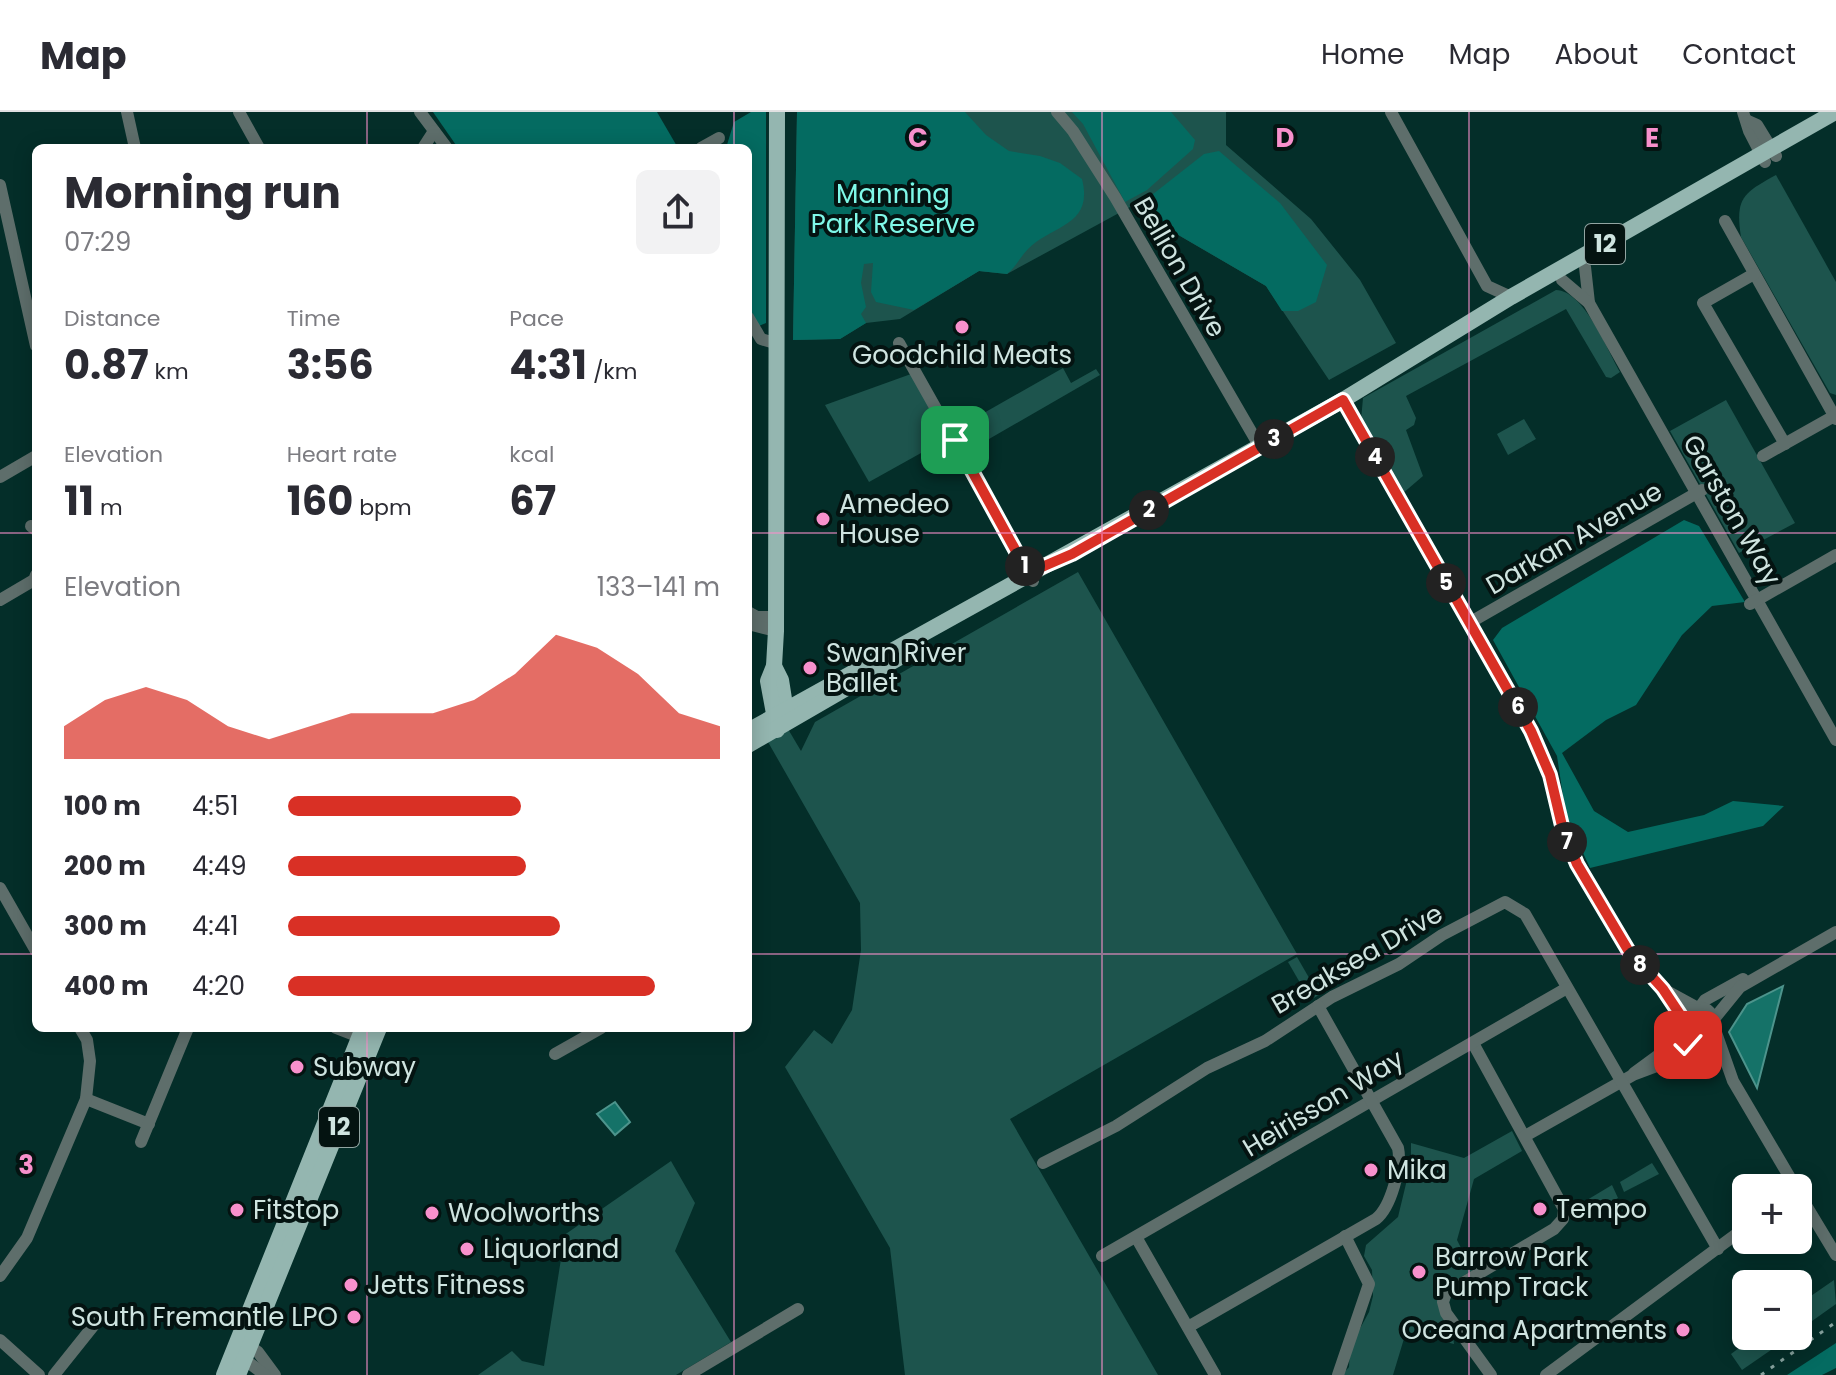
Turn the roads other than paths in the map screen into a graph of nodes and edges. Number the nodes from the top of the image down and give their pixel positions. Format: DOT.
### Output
graph roads {
  1 [pos="127,112"];
  2 [pos="239,112"];
  3 [pos="420,112"];
  4 [pos="777,112"];
  5 [pos="1057,112"];
  6 [pos="1391,112"];
  7 [pos="1835,112"];
  8 [pos="1746,117"];
  9 [pos="1836,123"];
  10 [pos="434,131"];
  11 [pos="719,138"];
  12 [pos="134,144"];
  13 [pos="257,144"];
  14 [pos="426,144"];
  15 [pos="444,144"];
  16 [pos="708,144"];
  17 [pos="1768,154"];
  18 [pos="0,185"];
  19 [pos="1725,221"];
  20 [pos="1585,267"];
  21 [pos="1754,274"];
  22 [pos="1562,280"];
  23 [pos="1487,286"];
  24 [pos="1511,297"];
  25 [pos="1589,303"];
  26 [pos="1474,320"];
  27 [pos="752,324"];
  28 [pos="32,328"];
  29 [pos="1445,341"];
  30 [pos="899,343"];
  31 [pos="778,344"];
  32 [pos="1343,400"];
  33 [pos="1835,416"];
  34 [pos="1785,444"];
  35 [pos="1260,447"];
  36 [pos="1763,456"];
  37 [pos="32,459"];
  38 [pos="0,477"];
  39 [pos="1699,492"];
  40 [pos="1836,555"];
  41 [pos="1031,577"];
  42 [pos="32,580"];
  43 [pos="0,600"];
  44 [pos="1754,601"];
  45 [pos="752,614"];
  46 [pos="1469,623"];
  47 [pos="752,624"];
  48 [pos="776,624"];
  49 [pos="781,720"];
  50 [pos="752,730"];
  51 [pos="1836,740"];
  52 [pos="752,742"];
  53 [pos="0,888"];
  54 [pos="1836,932"];
  55 [pos="32,944"];
  56 [pos="1764,971"];
  57 [pos="1567,988"];
  58 [pos="1663,989"];
  59 [pos="1318,1006"];
  60 [pos="1698,1007"];
  61 [pos="1683,1023"];
  62 [pos="1714,1023"];
  63 [pos="82,1032"];
  64 [pos="186,1032"];
  65 [pos="594,1032"];
  66 [pos="369,1034"];
  67 [pos="1697,1039"];
  68 [pos="1474,1045"];
  69 [pos="555,1054"];
  70 [pos="1724,1060"];
  71 [pos="1627,1079"];
  72 [pos="86,1099"];
  73 [pos="1371,1099"];
  74 [pos="149,1124"];
  75 [pos="1525,1136"];
  76 [pos="141,1142"];
  77 [pos="1043,1163"];
  78 [pos="1788,1174"];
  79 [pos="1812,1215"];
  80 [pos="1345,1236"];
  81 [pos="1136,1237"];
  82 [pos="1732,1238"];
  83 [pos="1718,1249"];
  84 [pos="1836,1255"];
  85 [pos="1102,1256"];
  86 [pos="0,1276"];
  87 [pos="798,1309"];
  88 [pos="98,1320"];
  89 [pos="1188,1327"];
  90 [pos="0,1340"];
  91 [pos="242,1349"];
  92 [pos="39,1375"];
  93 [pos="54,1375"];
  94 [pos="224,1375"];
  95 [pos="238,1375"];
  96 [pos="265,1375"];
  97 [pos="275,1375"];
  98 [pos="688,1375"];
  99 [pos="1215,1375"];
  100 [pos="1338,1375"];
  101 [pos="1491,1375"];
  102 [pos="1546,1375"];
  1 -- 12 [label="street"];
  2 -- 13 [label="street"];
  3 -- 10 [label="street"];
  4 -- 31 [label="main road"];
  5 -- 35 [label="street, Bellion Drive"];
  6 -- 23 [label="street"];
  7 -- 17 [label="main road, 12"];
  8 -- 17 [label="street"];
  9 -- 17 [label="main road, 12"];
  10 -- 14 [label="street"];
  10 -- 15 [label="street"];
  11 -- 16 [label="street"];
  17 -- 20 [label="main road, 12"];
  17 -- 24 [label="main road, 12"];
  18 -- 28 [label="street"];
  19 -- 21 [label="street"];
  20 -- 22 [label="main road, 12"];
  20 -- 25 [label="street, Garston Way"];
  21 -- 33 [label="street"];
  21 -- 34 [label="street"];
  22 -- 25 [label="street, Garston Way"];
  22 -- 29 [label="main road, 12"];
  23 -- 24 [label="street"];
  23 -- 26 [label="street"];
  24 -- 26 [label="main road, 12"];
  25 -- 39 [label="street, Garston Way"];
  26 -- 29 [label="main road, 12"];
  27 -- 31 [label="street"];
  29 -- 32 [label="main road, 12"];
  30 -- 41 [label="street"];
  31 -- 48 [label="main road"];
  32 -- 35 [label="main road, 12"];
  32 -- 46 [label="street"];
  33 -- 34 [label="street"];
  34 -- 36 [label="street"];
  35 -- 41 [label="main road, 12"];
  37 -- 38 [label="street"];
  39 -- 44 [label="street, Garston Way"];
  39 -- 46 [label="street, Darkan Avenue"];
  40 -- 44 [label="street"];
  41 -- 49 [label="main road, 12"];
  42 -- 43 [label="street"];
  44 -- 51 [label="street, Garston Way"];
  45 -- 48 [label="street"];
  46 -- 58 [label="street"];
  47 -- 48 [label="street"];
  48 -- 49 [label="main road"];
  49 -- 50 [label="main road, 12"];
  49 -- 52 [label="main road, 12"];
  53 -- 55 [label="street"];
  54 -- 56 [label="street"];
  56 -- 60 [label="street"];
  56 -- 62 [label="street"];
  57 -- 59 [label="street, Breaksea Drive"];
  57 -- 68 [label="street, Heirisson Way"];
  57 -- 71 [label="street, Breaksea Drive"];
  58 -- 60 [label="street"];
  58 -- 61 [label="street"];
  59 -- 73 [label="street"];
  59 -- 77 [label="street, Breaksea Drive"];
  60 -- 61 [label="street"];
  60 -- 62 [label="street"];
  61 -- 67 [label="street"];
  61 -- 71 [label="street"];
  62 -- 67 [label="street"];
  62 -- 70 [label="street"];
  63 -- 72 [label="street"];
  64 -- 74 [label="street"];
  65 -- 69 [label="street"];
  66 -- 91 [label="main road, 12"];
  67 -- 70 [label="street"];
  67 -- 71 [label="street"];
  68 -- 73 [label="street, Heirisson Way"];
  68 -- 75 [label="street"];
  70 -- 78 [label="street"];
  71 -- 75 [label="street"];
  71 -- 83 [label="street, Breaksea Drive"];
  72 -- 74 [label="street"];
  72 -- 86 [label="street"];
  73 -- 80 [label="street"];
  73 -- 81 [label="street, Heirisson Way"];
  74 -- 76 [label="street"];
  75 -- 101 [label="street"];
  79 -- 84 [label="street"];
  80 -- 89 [label="street"];
  80 -- 100 [label="street"];
  81 -- 85 [label="street, Heirisson Way"];
  81 -- 89 [label="street"];
  82 -- 83 [label="street"];
  83 -- 102 [label="street"];
  87 -- 98 [label="street"];
  88 -- 93 [label="street"];
  89 -- 99 [label="street"];
  90 -- 92 [label="street"];
  91 -- 94 [label="main road, 12"];
  91 -- 95 [label="main road, 12"];
  91 -- 96 [label="street"];
  91 -- 97 [label="street"];
}
